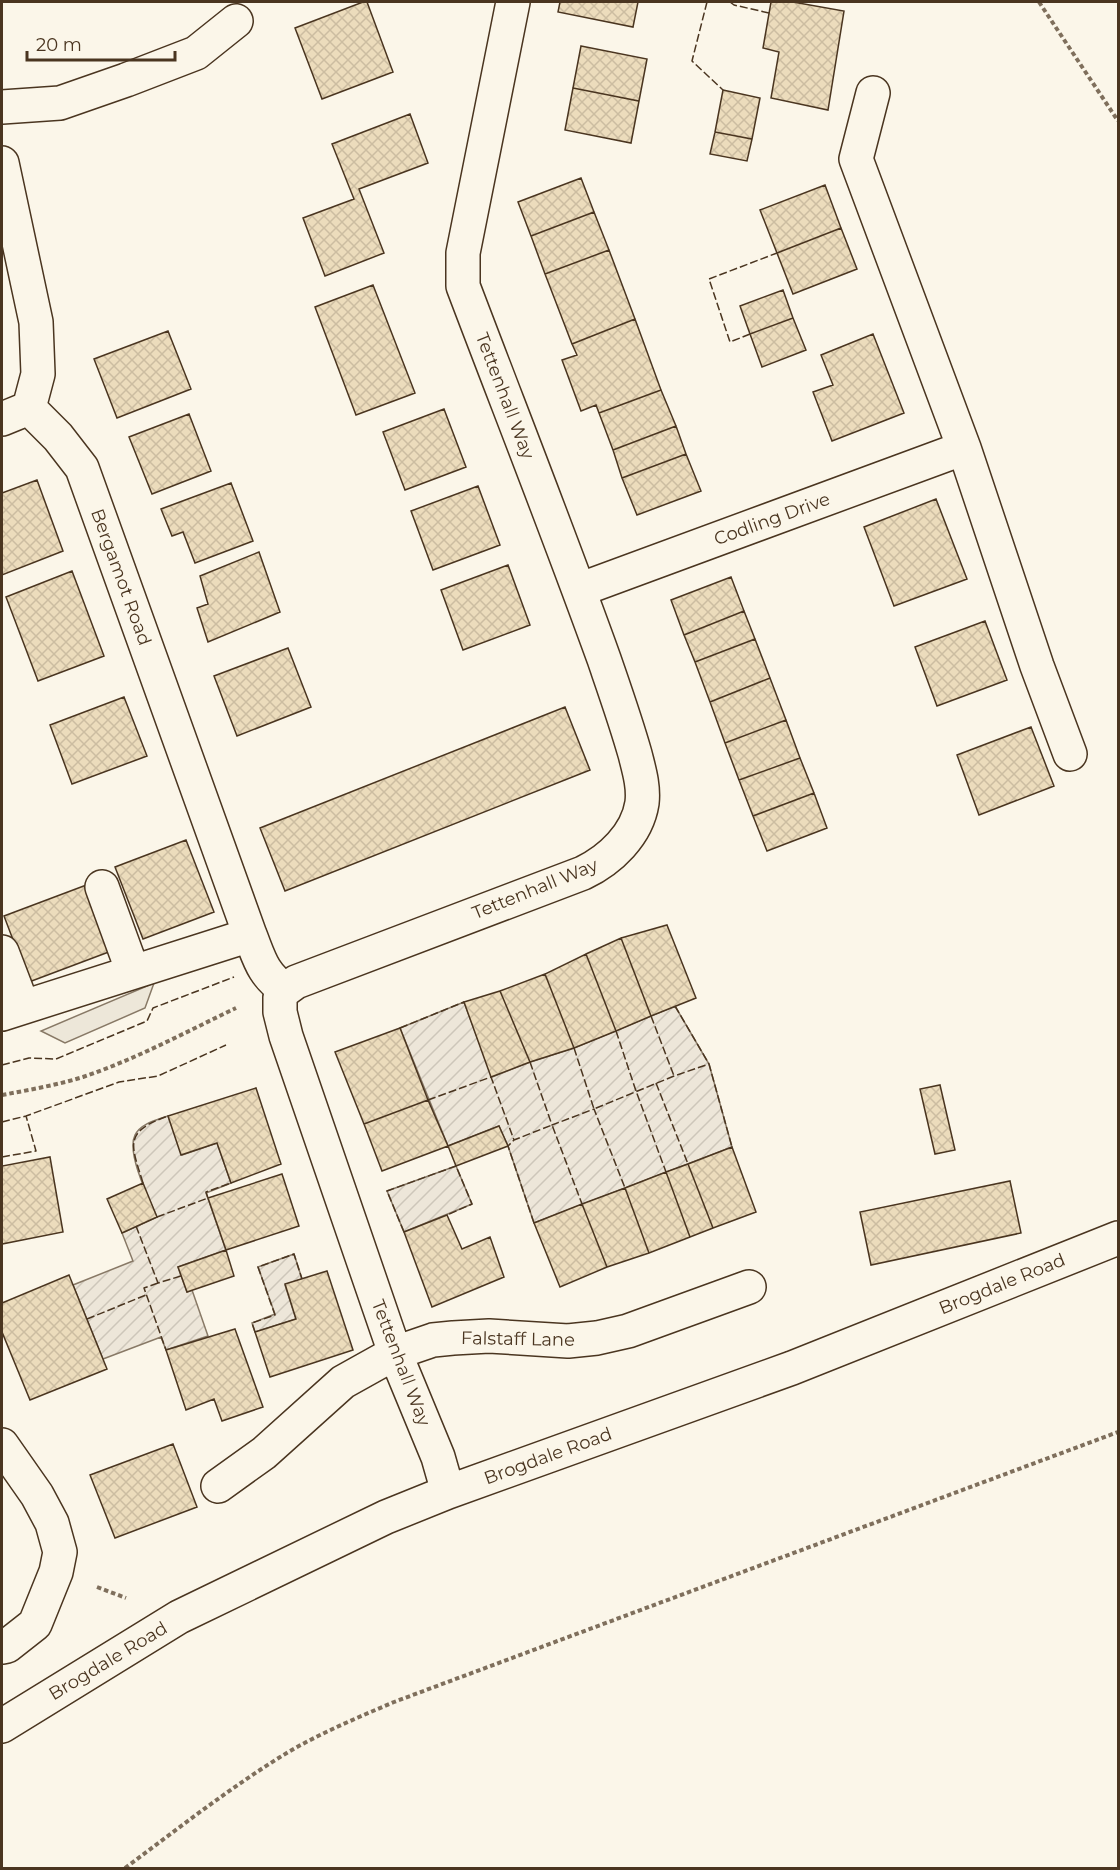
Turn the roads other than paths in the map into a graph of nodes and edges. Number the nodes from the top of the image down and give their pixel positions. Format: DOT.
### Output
graph roads {
  1 [pos="513,2"];
  2 [pos="236,21"];
  3 [pos="873,93"];
  4 [pos="2,107"];
  5 [pos="2,163"];
  6 [pos="15,414"];
  7 [pos="964,448"];
  8 [pos="579,590"];
  9 [pos="1070,754"];
  10 [pos="102,887"];
  11 [pos="250,935"];
  12 [pos="2,952"];
  13 [pos="133,972"];
  14 [pos="282,993"];
  15 [pos="12,1011"];
  16 [pos="1119,1238"];
  17 [pos="749,1287"];
  18 [pos="395,1353"];
  19 [pos="2,1445"];
  20 [pos="218,1486"];
  21 [pos="448,1492"];
  22 [pos="2,1647"];
  23 [pos="2,1726"];
  1 -- 8 [label="street, Tettenhall Way"];
  2 -- 4 [label="street"];
  3 -- 7 [label="street"];
  5 -- 6 [label="street, Bergamot Road"];
  6 -- 11 [label="street, Bergamot Road"];
  7 -- 8 [label="street, Codling Drive"];
  7 -- 9 [label="street"];
  8 -- 14 [label="street, Tettenhall Way"];
  10 -- 13 [label="street"];
  11 -- 13 [label="street"];
  11 -- 14 [label="street, Bergamot Road"];
  12 -- 15 [label="street"];
  13 -- 15 [label="street"];
  14 -- 18 [label="street, Tettenhall Way"];
  16 -- 21 [label="street, Brogdale Road"];
  17 -- 18 [label="street, Falstaff Lane"];
  18 -- 20 [label="street, Falstaff Lane"];
  18 -- 21 [label="street, Tettenhall Way"];
  19 -- 22 [label="street"];
  21 -- 23 [label="street, Brogdale Road"];
}
